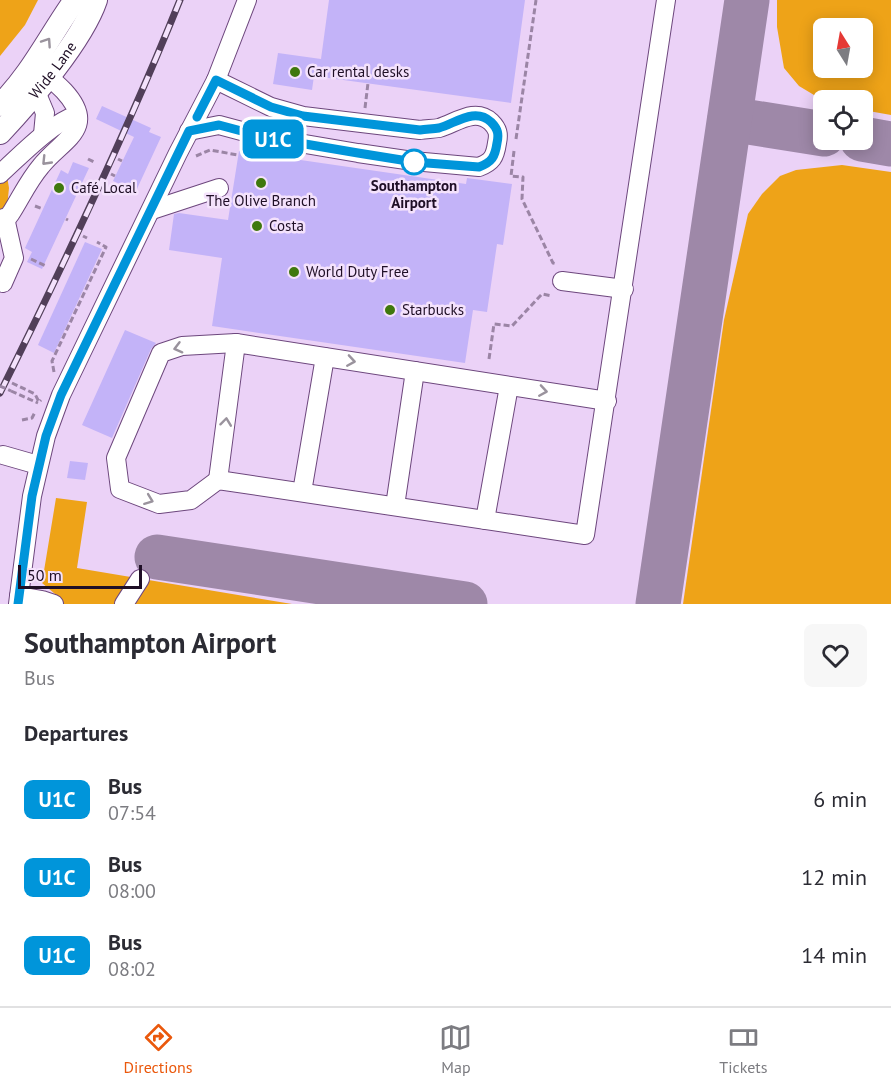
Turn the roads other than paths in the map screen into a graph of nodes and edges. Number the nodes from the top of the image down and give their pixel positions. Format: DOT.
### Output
graph roads {
  1 [pos="75,0"];
  2 [pos="96,0"];
  3 [pos="248,0"];
  4 [pos="666,0"];
  5 [pos="37,80"];
  6 [pos="216,80"];
  7 [pos="206,102"];
  8 [pos="0,105"];
  9 [pos="271,107"];
  10 [pos="78,115"];
  11 [pos="219,125"];
  12 [pos="189,131"];
  13 [pos="0,133"];
  14 [pos="43,134"];
  15 [pos="264,137"];
  16 [pos="0,174"];
  17 [pos="219,188"];
  18 [pos="152,210"];
  19 [pos="3,218"];
  20 [pos="562,281"];
  21 [pos="2,282"];
  22 [pos="624,289"];
  23 [pos="236,343"];
  24 [pos="325,357"];
  25 [pos="416,371"];
  26 [pos="509,386"];
  27 [pos="607,401"];
  28 [pos="3,455"];
  29 [pos="38,465"];
  30 [pos="218,480"];
  31 [pos="302,492"];
  32 [pos="395,507"];
  33 [pos="485,520"];
  34 [pos="140,579"];
  35 [pos="19,600"];
  36 [pos="54,604"];
  37 [pos="124,604"];
  5 -- 1 [label="main road, Wide Lane, one-way"];
  2 -- 5 [label="main road, Wide Lane"];
  3 -- 6 [label="street"];
  4 -- 22 [label="street"];
  5 -- 8 [label="main road, Wide Lane"];
  5 -- 10 [label="street"];
  5 -- 13 [label="main road, Wide Lane"];
  5 -- 14 [label="street"];
  6 -- 7 [label="street"];
  6 -- 9 [label="street"];
  7 -- 11 [label="street"];
  7 -- 12 [label="street"];
  9 -- 15 [label="street"];
  9 -- 15 [label="street"];
  10 -- 14 [label="street"];
  10 -- 19 [label="street, one-way"];
  11 -- 12 [label="street"];
  11 -- 15 [label="street"];
  12 -- 18 [label="street"];
  14 -- 16 [label="street"];
  17 -- 18 [label="street"];
  18 -- 29 [label="street"];
  19 -- 21 [label="street"];
  20 -- 22 [label="street"];
  22 -- 27 [label="street"];
  23 -- 24 [label="street"];
  30 -- 23 [label="street, one-way"];
  23 -- 30 [label="street, one-way"];
  24 -- 25 [label="street, one-way"];
  24 -- 31 [label="street"];
  25 -- 26 [label="street"];
  25 -- 32 [label="street"];
  26 -- 27 [label="street, one-way"];
  26 -- 33 [label="street"];
  27 -- 33 [label="street"];
  28 -- 29 [label="street"];
  29 -- 35 [label="street"];
  30 -- 31 [label="street"];
  31 -- 32 [label="street"];
  32 -- 33 [label="street"];
  34 -- 37 [label="street"];
  35 -- 36 [label="street"];
}
